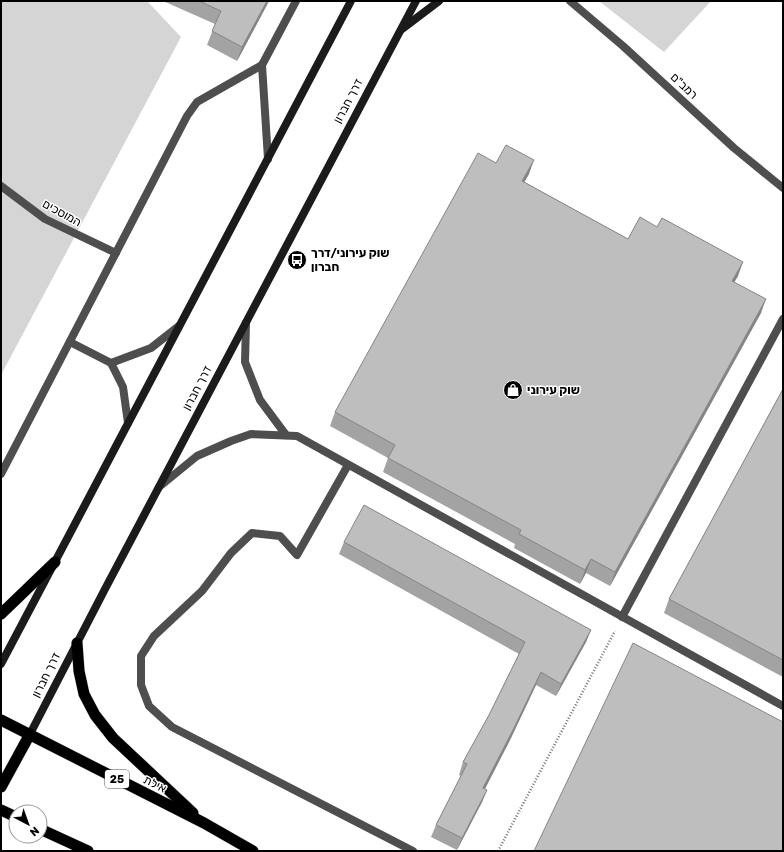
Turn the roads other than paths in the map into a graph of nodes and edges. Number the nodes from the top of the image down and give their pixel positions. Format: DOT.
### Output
graph roads {
  1 [pos="296,1"];
  2 [pos="351,1"];
  3 [pos="416,1"];
  4 [pos="439,1"];
  5 [pos="570,1"];
  6 [pos="400,30"];
  7 [pos="262,65"];
  8 [pos="268,159"];
  9 [pos="1,186"];
  10 [pos="783,188"];
  11 [pos="116,253"];
  12 [pos="783,319"];
  13 [pos="246,323"];
  14 [pos="179,326"];
  15 [pos="70,342"];
  16 [pos="111,363"];
  17 [pos="128,423"];
  18 [pos="286,436"];
  19 [pos="348,465"];
  20 [pos="1,474"];
  21 [pos="158,488"];
  22 [pos="55,562"];
  23 [pos="1,614"];
  24 [pos="622,617"];
  25 [pos="77,643"];
  26 [pos="1,664"];
  27 [pos="783,706"];
  28 [pos="1,720"];
  29 [pos="30,734"];
  30 [pos="1,787"];
  31 [pos="204,823"];
  32 [pos="48,833"];
  33 [pos="88,851"];
  34 [pos="253,851"];
  35 [pos="413,851"];
  1 -- 7 [label="street"];
  2 -- 8 [label="main road"];
  3 -- 6 [label="main road, דרך חברון"];
  4 -- 6 [label="main road"];
  5 -- 10 [label="street, רמב\"ם"];
  6 -- 13 [label="main road, דרך חברון"];
  7 -- 8 [label="street"];
  7 -- 11 [label="street"];
  8 -- 14 [label="main road"];
  9 -- 11 [label="street, המוסכים"];
  11 -- 15 [label="street"];
  12 -- 24 [label="street"];
  13 -- 18 [label="street"];
  13 -- 21 [label="main road, דרך חברון"];
  14 -- 16 [label="street"];
  14 -- 17 [label="main road"];
  15 -- 16 [label="street"];
  15 -- 20 [label="street"];
  16 -- 17 [label="street"];
  17 -- 22 [label="main road"];
  18 -- 19 [label="street"];
  18 -- 21 [label="street"];
  19 -- 24 [label="street"];
  19 -- 35 [label="street"];
  21 -- 25 [label="main road, דרך חברון"];
  22 -- 23 [label="highway"];
  22 -- 26 [label="main road"];
  24 -- 27 [label="street"];
  25 -- 29 [label="main road, דרך חברון"];
  25 -- 31 [label="highway"];
  28 -- 29 [label="highway, אילת / 25"];
  29 -- 30 [label="highway, דרך חברון"];
  29 -- 31 [label="highway, אילת / 25"];
  31 -- 34 [label="highway, אילת / 25"];
  32 -- 33 [label="highway"];
}
